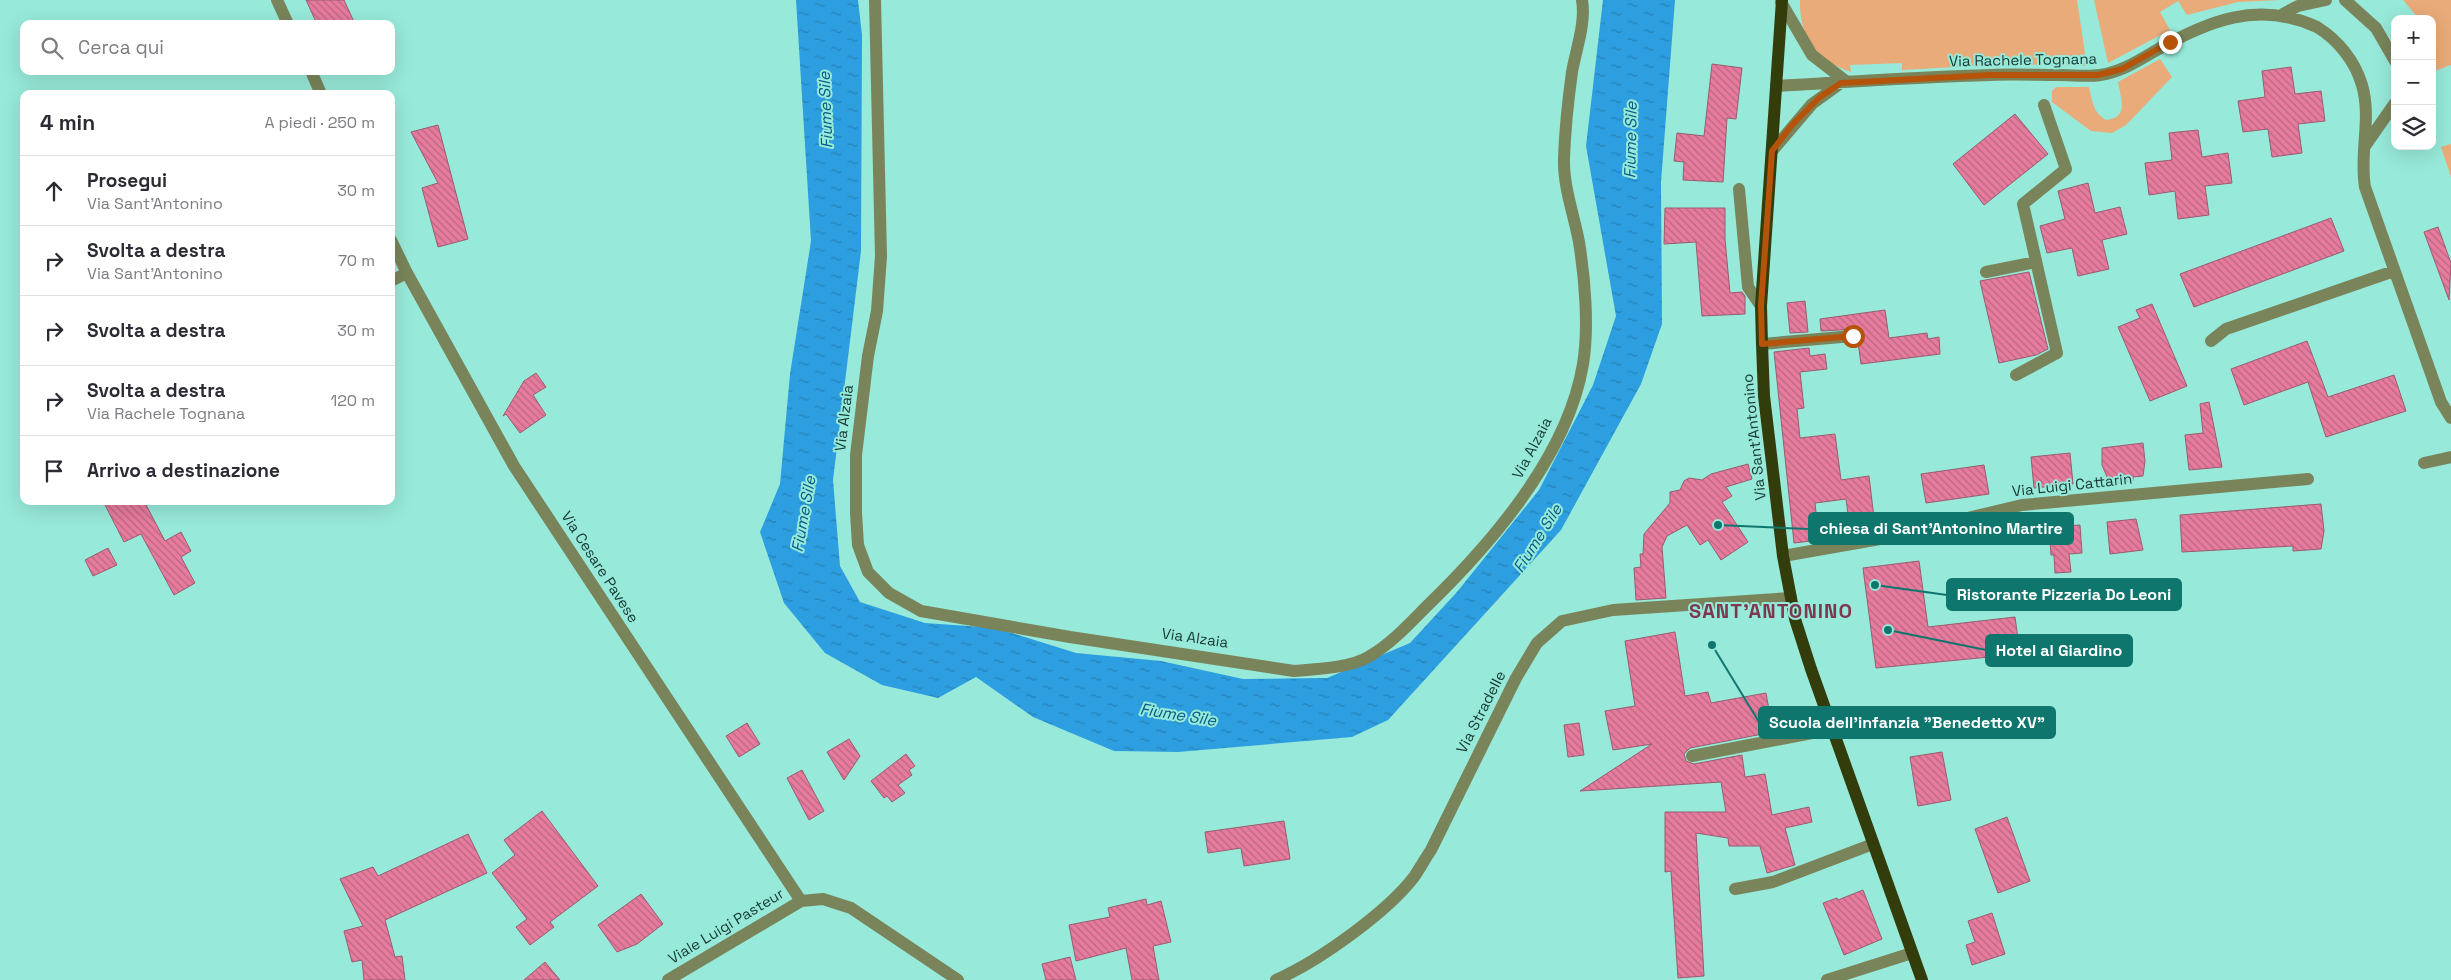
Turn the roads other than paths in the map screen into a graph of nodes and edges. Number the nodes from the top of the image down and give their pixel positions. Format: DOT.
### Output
graph roads {
  1 [pos="277,0"];
  2 [pos="875,0"];
  3 [pos="1582,0"];
  4 [pos="2326,0"];
  5 [pos="2345,0"];
  6 [pos="1781,1"];
  7 [pos="2283,14"];
  8 [pos="286,20"];
  9 [pos="2394,60"];
  10 [pos="313,75"];
  11 [pos="1844,82"];
  12 [pos="1776,86"];
  13 [pos="319,90"];
  14 [pos="2394,105"];
  15 [pos="2044,106"];
  16 [pos="2365,146"];
  17 [pos="1772,151"];
  18 [pos="1739,189"];
  19 [pos="395,248"];
  20 [pos="2036,262"];
  21 [pos="2394,271"];
  22 [pos="1986,272"];
  23 [pos="407,273"];
  24 [pos="395,279"];
  25 [pos="1761,306"];
  26 [pos="1853,336"];
  27 [pos="2211,340"];
  28 [pos="1762,344"];
  29 [pos="2016,375"];
  30 [pos="2451,418"];
  31 [pos="2451,456"];
  32 [pos="2424,463"];
  33 [pos="2308,479"];
  34 [pos="1783,556"];
  35 [pos="1791,598"];
  36 [pos="1833,729"];
  37 [pos="1692,756"];
  38 [pos="1873,844"];
  39 [pos="1736,889"];
  40 [pos="801,900"];
  41 [pos="1912,953"];
  42 [pos="668,980"];
  43 [pos="958,980"];
  44 [pos="1276,980"];
  45 [pos="1827,980"];
  46 [pos="1922,980"];
  1 -- 8 [label="street"];
  2 -- 3 [label="street, Via Alzaia"];
  4 -- 7 [label="street"];
  5 -- 9 [label="street"];
  6 -- 11 [label="street"];
  6 -- 12 [label="main road, Via Sant'Antonino"];
  7 -- 11 [label="street, Via Rachele Tognana"];
  7 -- 16 [label="street, Via Rachele Tognana"];
  10 -- 13 [label="street"];
  11 -- 12 [label="street, Via Rachele Tognana"];
  11 -- 17 [label="street"];
  12 -- 17 [label="main road, Via Sant'Antonino"];
  14 -- 16 [label="street"];
  15 -- 20 [label="street"];
  16 -- 21 [label="street, Via Rachele Tognana"];
  17 -- 25 [label="main road, Via Sant'Antonino"];
  18 -- 25 [label="street"];
  19 -- 23 [label="street, Via Cesare Pavese"];
  20 -- 22 [label="street"];
  20 -- 29 [label="street"];
  21 -- 27 [label="street"];
  21 -- 30 [label="street, Via Rachele Tognana"];
  23 -- 24 [label="street"];
  23 -- 40 [label="street, Via Cesare Pavese"];
  25 -- 28 [label="main road, Via Sant'Antonino"];
  26 -- 28 [label="street"];
  28 -- 34 [label="main road, Via Sant'Antonino"];
  31 -- 32 [label="street"];
  33 -- 34 [label="street, Via Luigi Cattarin"];
  34 -- 35 [label="main road, Via Sant'Antonino"];
  35 -- 36 [label="main road, Via Sant'Antonino"];
  35 -- 44 [label="street, Via Stradelle"];
  36 -- 37 [label="street"];
  36 -- 38 [label="main road, Via Sant'Antonino"];
  38 -- 39 [label="street"];
  38 -- 41 [label="main road, Via Sant'Antonino"];
  40 -- 42 [label="street, Viale Luigi Pasteur"];
  40 -- 43 [label="street, Viale Luigi Pasteur"];
  41 -- 45 [label="street"];
  41 -- 46 [label="main road, Via Sant'Antonino"];
}
